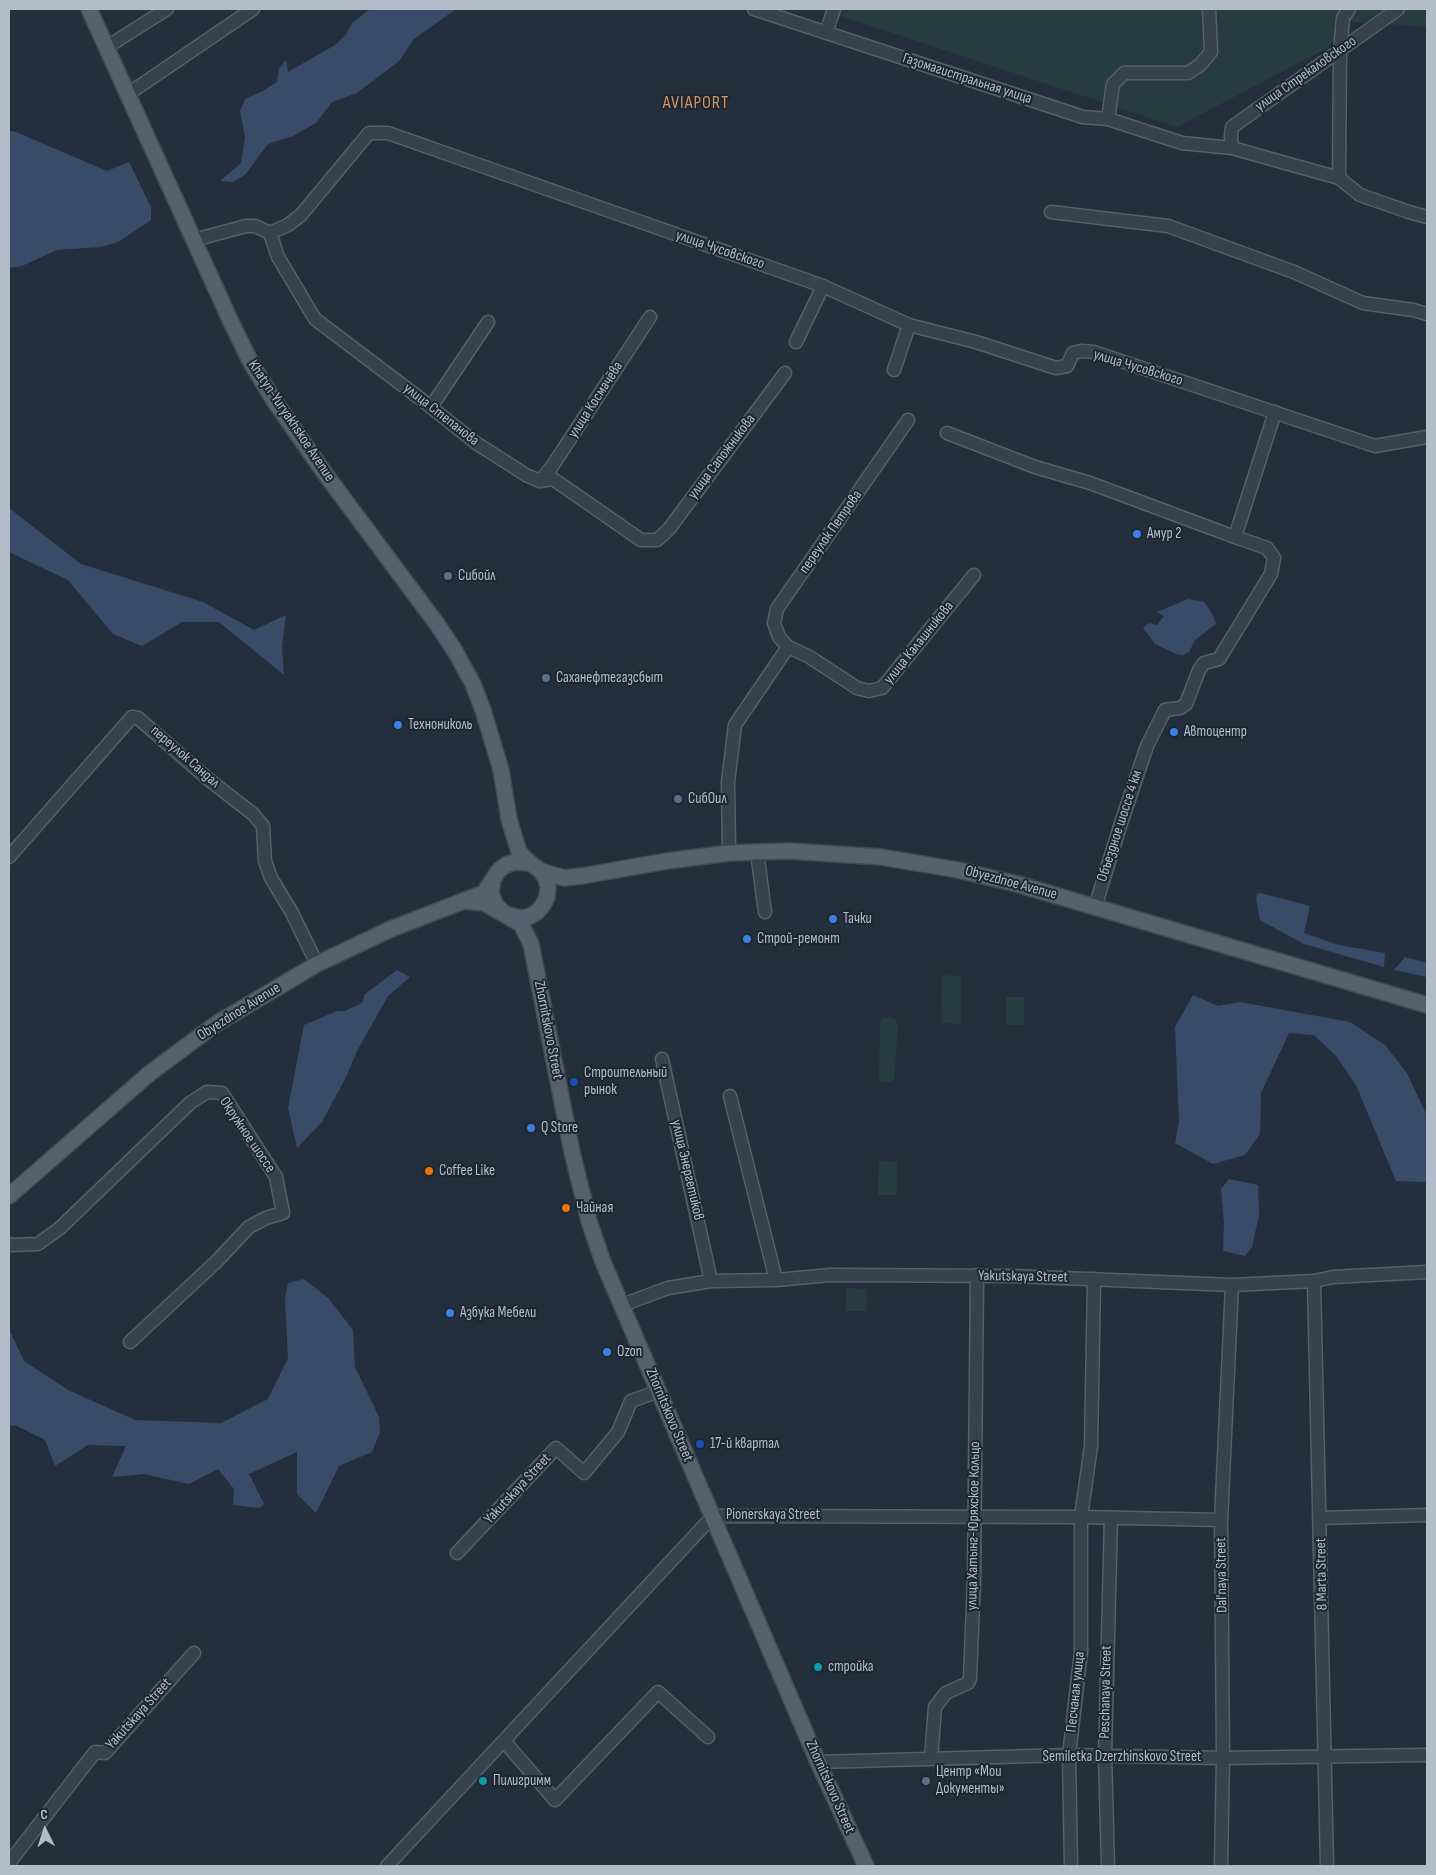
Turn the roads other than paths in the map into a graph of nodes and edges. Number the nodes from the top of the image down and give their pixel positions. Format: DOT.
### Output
graph roads {
  1 [pos="89,9"];
  2 [pos="167,9"];
  3 [pos="253,9"];
  4 [pos="754,9"];
  5 [pos="834,9"];
  6 [pos="1209,9"];
  7 [pos="1348,9"];
  8 [pos="1398,9"];
  9 [pos="826,33"];
  10 [pos="107,47"];
  11 [pos="1340,51"];
  12 [pos="128,94"];
  13 [pos="1108,119"];
  14 [pos="1232,148"];
  15 [pos="1339,178"];
  16 [pos="1051,212"];
  17 [pos="1427,217"];
  18 [pos="270,233"];
  19 [pos="194,240"];
  20 [pos="823,286"];
  21 [pos="1427,314"];
  22 [pos="650,317"];
  23 [pos="488,322"];
  24 [pos="909,325"];
  25 [pos="796,342"];
  26 [pos="894,370"];
  27 [pos="785,373"];
  28 [pos="431,407"];
  29 [pos="1275,412"];
  30 [pos="908,420"];
  31 [pos="947,433"];
  32 [pos="1427,437"];
  33 [pos="540,480"];
  34 [pos="1235,536"];
  35 [pos="657,540"];
  36 [pos="974,575"];
  37 [pos="788,647"];
  38 [pos="510,819"];
  39 [pos="757,852"];
  40 [pos="729,853"];
  41 [pos="9,857"];
  42 [pos="536,867"];
  43 [pos="496,875"];
  44 [pos="582,876"];
  45 [pos="545,901"];
  46 [pos="465,902"];
  47 [pos="1095,907"];
  48 [pos="765,912"];
  49 [pos="505,914"];
  50 [pos="531,944"];
  51 [pos="317,964"];
  52 [pos="1427,1005"];
  53 [pos="662,1059"];
  54 [pos="730,1096"];
  55 [pos="9,1196"];
  56 [pos="9,1244"];
  57 [pos="1427,1272"];
  58 [pos="977,1275"];
  59 [pos="1094,1279"];
  60 [pos="776,1280"];
  61 [pos="711,1281"];
  62 [pos="1314,1281"];
  63 [pos="1232,1285"];
  64 [pos="622,1305"];
  65 [pos="130,1342"];
  66 [pos="659,1391"];
  67 [pos="1427,1515"];
  68 [pos="713,1516"];
  69 [pos="974,1517"];
  70 [pos="1081,1517"];
  71 [pos="1110,1518"];
  72 [pos="1320,1518"];
  73 [pos="1221,1520"];
  74 [pos="457,1553"];
  75 [pos="194,1653"];
  76 [pos="708,1737"];
  77 [pos="504,1742"];
  78 [pos="1069,1754"];
  79 [pos="1105,1755"];
  80 [pos="1427,1755"];
  81 [pos="1326,1757"];
  82 [pos="1223,1758"];
  83 [pos="931,1760"];
  84 [pos="818,1762"];
  85 [pos="9,1862"];
  86 [pos="387,1866"];
  87 [pos="866,1866"];
  88 [pos="1071,1866"];
  89 [pos="1108,1866"];
  90 [pos="1221,1866"];
  91 [pos="1328,1866"];
  1 -- 10 [label="main road, Khatyn-Yuryakhskoe Avenue"];
  2 -- 10 [label="street"];
  3 -- 12 [label="street"];
  4 -- 9 [label="street, Газомагистральная улица"];
  5 -- 9 [label="street"];
  6 -- 13 [label="street"];
  7 -- 11 [label="street"];
  8 -- 11 [label="street, улица Стрекаловского"];
  9 -- 13 [label="street, Газомагистральная улица"];
  10 -- 12 [label="main road, Khatyn-Yuryakhskoe Avenue"];
  11 -- 14 [label="street, улица Стрекаловского"];
  11 -- 15 [label="street"];
  12 -- 19 [label="main road, Khatyn-Yuryakhskoe Avenue"];
  13 -- 14 [label="street, Газомагистральная улица"];
  14 -- 15 [label="street"];
  15 -- 17 [label="street"];
  16 -- 21 [label="street"];
  18 -- 19 [label="street"];
  18 -- 20 [label="street, улица Чусовского"];
  18 -- 28 [label="street, улица Степанова"];
  19 -- 38 [label="main road, Khatyn-Yuryakhskoe Avenue"];
  20 -- 24 [label="street, улица Чусовского"];
  20 -- 25 [label="street"];
  22 -- 33 [label="street, улица Космачёва"];
  23 -- 28 [label="street"];
  24 -- 26 [label="street"];
  24 -- 29 [label="street, улица Чусовского"];
  27 -- 35 [label="street, улица Сапожникова"];
  28 -- 33 [label="street, улица Степанова"];
  29 -- 32 [label="street, улица Чусовского"];
  29 -- 34 [label="street"];
  30 -- 37 [label="street, переулок Петрова"];
  31 -- 34 [label="street"];
  33 -- 35 [label="street, улица Степанова"];
  34 -- 47 [label="street, Объездное шоссе 4 км"];
  36 -- 37 [label="street, улица Калашникова"];
  37 -- 40 [label="street"];
  38 -- 42 [label="main road, Khatyn-Yuryakhskoe Avenue"];
  38 -- 43 [label="main road, Khatyn-Yuryakhskoe Avenue"];
  39 -- 40 [label="main road, Obyezdnoe Avenue"];
  39 -- 47 [label="main road, Obyezdnoe Avenue"];
  39 -- 48 [label="street"];
  40 -- 44 [label="main road, Obyezdnoe Avenue"];
  41 -- 51 [label="street, переулок Сандал"];
  42 -- 43 [label="main road"];
  42 -- 44 [label="main road, Obyezdnoe Avenue"];
  42 -- 45 [label="main road"];
  43 -- 46 [label="main road"];
  43 -- 49 [label="main road"];
  44 -- 45 [label="main road, Obyezdnoe Avenue"];
  45 -- 49 [label="main road"];
  45 -- 50 [label="main road, Zhornitskovo Street"];
  46 -- 49 [label="main road, Obyezdnoe Avenue"];
  46 -- 51 [label="main road, Obyezdnoe Avenue"];
  47 -- 52 [label="main road, Obyezdnoe Avenue"];
  49 -- 50 [label="main road, Zhornitskovo Street"];
  50 -- 64 [label="main road, Zhornitskovo Street"];
  51 -- 55 [label="main road, Obyezdnoe Avenue"];
  53 -- 61 [label="street, улица Энергетиков"];
  54 -- 60 [label="street"];
  56 -- 65 [label="street, Окружное шоссе"];
  57 -- 62 [label="street, Yakutskaya Street"];
  58 -- 59 [label="street, Yakutskaya Street"];
  58 -- 60 [label="street, Yakutskaya Street"];
  58 -- 69 [label="street, улица Хатынг-Юряхское Кольцо"];
  59 -- 63 [label="street, Yakutskaya Street"];
  59 -- 70 [label="street"];
  60 -- 61 [label="street, Yakutskaya Street"];
  61 -- 64 [label="street, Yakutskaya Street"];
  62 -- 63 [label="street, Yakutskaya Street"];
  62 -- 72 [label="street, 8 Marta Street"];
  63 -- 73 [label="street, Dal'naya Street"];
  64 -- 66 [label="main road, Zhornitskovo Street"];
  66 -- 68 [label="main road, Zhornitskovo Street"];
  66 -- 74 [label="street, Yakutskaya Street"];
  67 -- 72 [label="street"];
  68 -- 69 [label="street, Pionerskaya Street"];
  68 -- 77 [label="street, Pionerskaya Street"];
  68 -- 84 [label="main road, Zhornitskovo Street"];
  69 -- 70 [label="street, Pionerskaya Street"];
  69 -- 83 [label="street, улица Хатынг-Юряхское Кольцо"];
  70 -- 71 [label="street, Pionerskaya Street"];
  70 -- 78 [label="street, Песчаная улица"];
  71 -- 73 [label="street, Pionerskaya Street"];
  71 -- 79 [label="street, Peschanaya Street"];
  72 -- 81 [label="street, 8 Marta Street"];
  73 -- 82 [label="street, Dal'naya Street"];
  75 -- 85 [label="street, Yakutskaya Street"];
  76 -- 77 [label="street"];
  77 -- 86 [label="street, Pionerskaya Street"];
  78 -- 79 [label="street, Semiletka Dzerzhinskovo Street"];
  78 -- 83 [label="street, Semiletka Dzerzhinskovo Street"];
  78 -- 88 [label="street, Песчаная улица"];
  79 -- 82 [label="street, Semiletka Dzerzhinskovo Street"];
  79 -- 89 [label="street, Peschanaya Street"];
  80 -- 81 [label="street, Semiletka Dzerzhinskovo Street"];
  81 -- 82 [label="street, Semiletka Dzerzhinskovo Street"];
  81 -- 91 [label="street, 8 Marta Street"];
  82 -- 90 [label="street, Dal'naya Street"];
  83 -- 84 [label="street, Semiletka Dzerzhinskovo Street"];
  84 -- 87 [label="main road, Zhornitskovo Street"];
}
